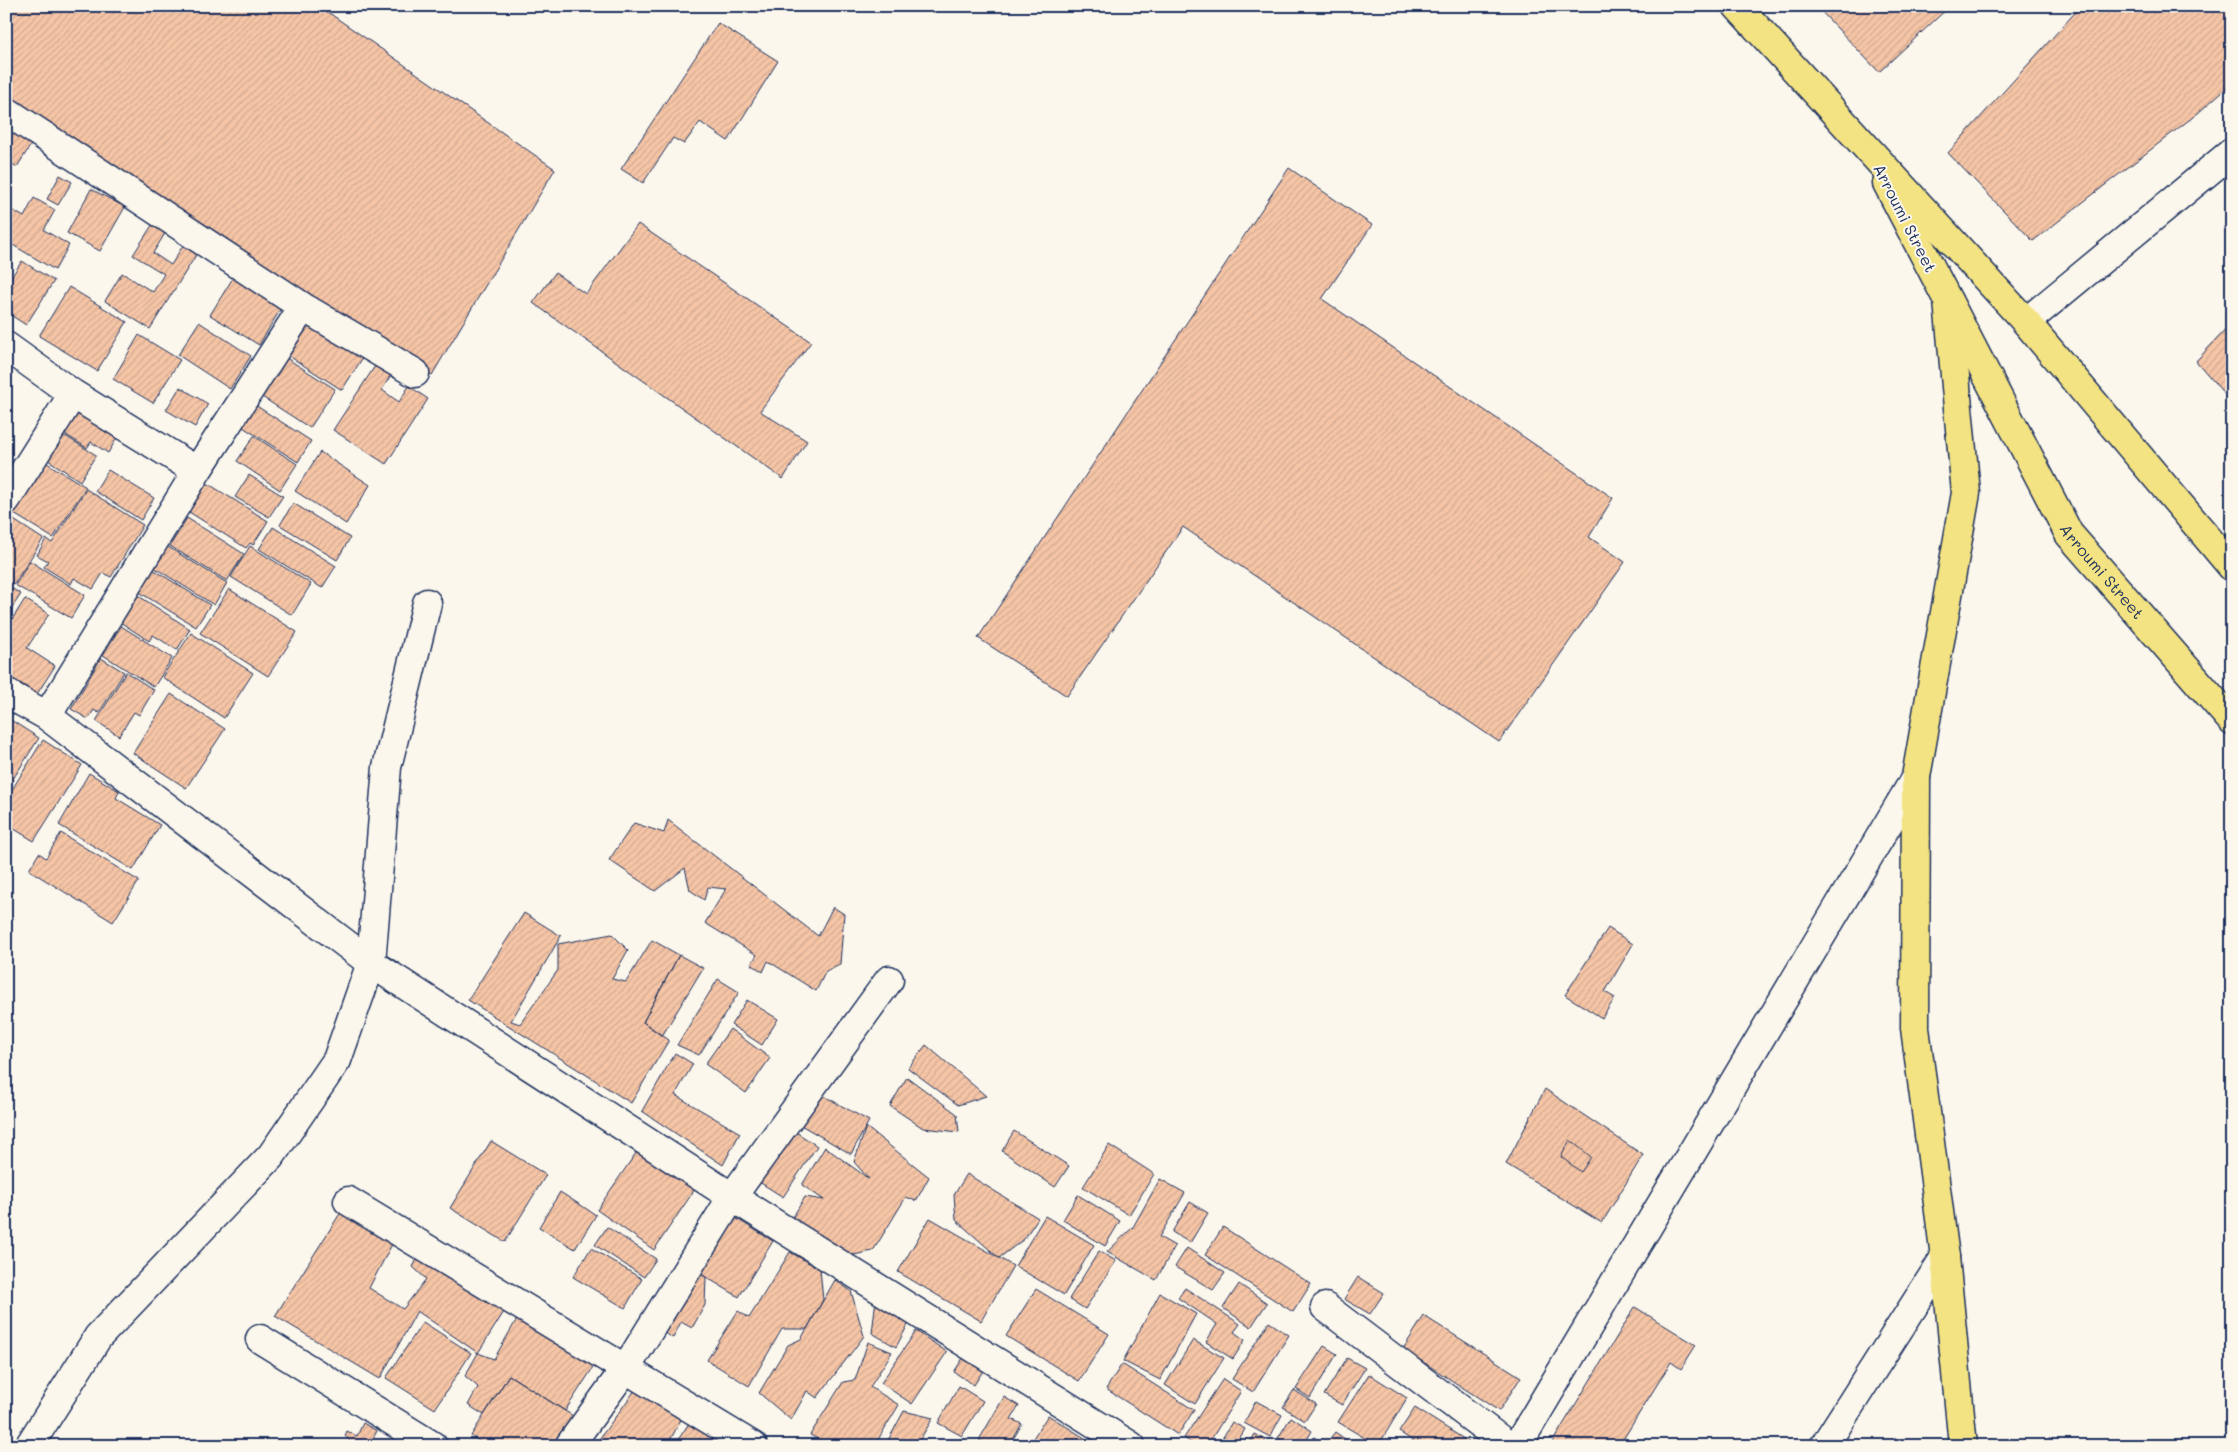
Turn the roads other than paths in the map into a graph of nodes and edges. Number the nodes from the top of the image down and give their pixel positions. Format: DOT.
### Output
graph roads {
  1 [pos="1737,6"];
  2 [pos="6,111"];
  3 [pos="1869,148"];
  4 [pos="2232,152"];
  5 [pos="1948,302"];
  6 [pos="302,307"];
  7 [pos="2026,322"];
  8 [pos="6,346"];
  9 [pos="415,374"];
  10 [pos="73,394"];
  11 [pos="197,472"];
  12 [pos="6,500"];
  13 [pos="2232,568"];
  14 [pos="427,603"];
  15 [pos="6,692"];
  16 [pos="47,716"];
  17 [pos="2232,721"];
  18 [pos="1916,777"];
  19 [pos="371,963"];
  20 [pos="889,980"];
  21 [pos="732,1197"];
  22 [pos="348,1200"];
  23 [pos="1945,1257"];
  24 [pos="1325,1307"];
  25 [pos="260,1339"];
  26 [pos="626,1368"];
  27 [pos="29,1446"];
  28 [pos="433,1446"];
  29 [pos="569,1446"];
  30 [pos="753,1446"];
  31 [pos="1131,1446"];
  32 [pos="1509,1446"];
  33 [pos="1517,1446"];
  34 [pos="1824,1446"];
  35 [pos="1963,1446"];
  1 -- 3 [label="main road"];
  2 -- 6 [label="street"];
  3 -- 5 [label="main road, Arroumi Street"];
  3 -- 7 [label="main road, Arroumi Street"];
  4 -- 7 [label="street"];
  5 -- 17 [label="main road, Arroumi Street"];
  5 -- 18 [label="main road"];
  6 -- 9 [label="street"];
  6 -- 11 [label="street"];
  7 -- 13 [label="main road, Arroumi Street"];
  8 -- 10 [label="street"];
  10 -- 11 [label="street"];
  10 -- 12 [label="street"];
  11 -- 16 [label="street"];
  14 -- 19 [label="street"];
  15 -- 16 [label="street"];
  16 -- 19 [label="street"];
  18 -- 23 [label="main road"];
  18 -- 33 [label="street"];
  19 -- 21 [label="street"];
  19 -- 27 [label="street"];
  20 -- 21 [label="street"];
  21 -- 26 [label="street"];
  21 -- 31 [label="street"];
  22 -- 26 [label="street"];
  23 -- 34 [label="street"];
  23 -- 35 [label="main road"];
  24 -- 32 [label="street"];
  25 -- 28 [label="street"];
  26 -- 29 [label="street"];
  26 -- 30 [label="street"];
}
